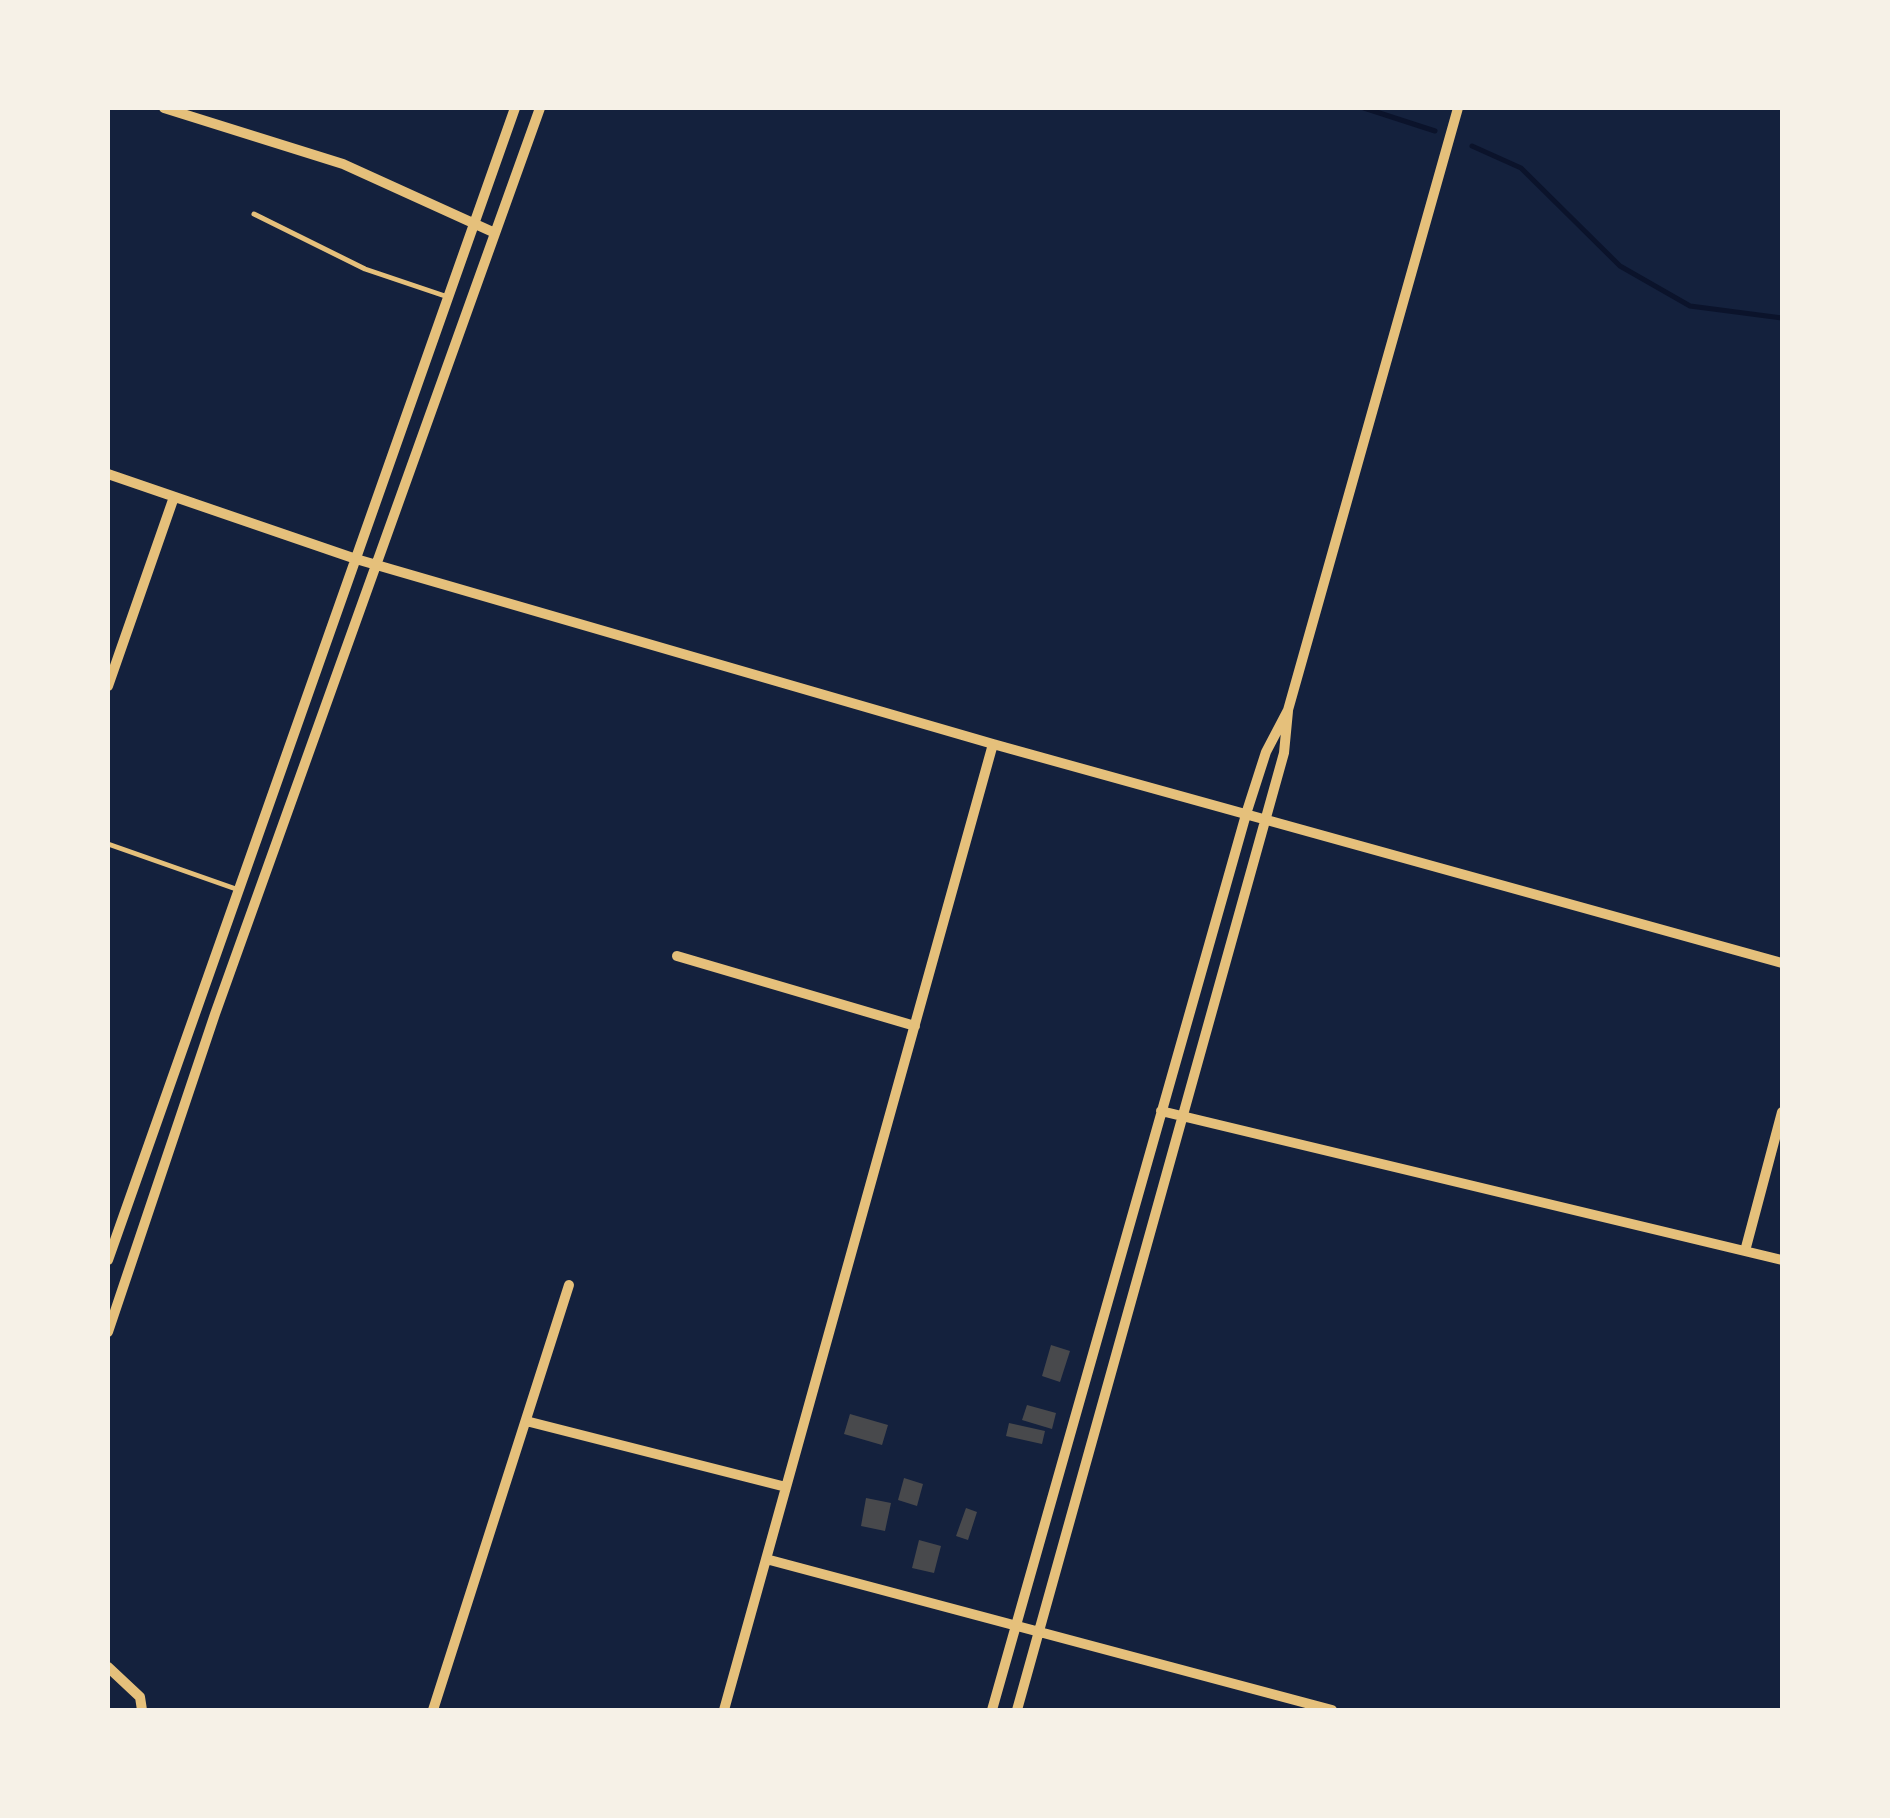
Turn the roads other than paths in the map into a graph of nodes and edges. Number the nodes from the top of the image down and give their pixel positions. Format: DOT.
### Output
graph roads {
  1 [pos="164,108"];
  2 [pos="515,108"];
  3 [pos="540,108"];
  4 [pos="1458,108"];
  5 [pos="254,214"];
  6 [pos="474,226"];
  7 [pos="495,233"];
  8 [pos="448,297"];
  9 [pos="108,474"];
  10 [pos="174,497"];
  11 [pos="356,559"];
  12 [pos="108,686"];
  13 [pos="1288,710"];
  14 [pos="993,744"];
  15 [pos="1246,811"];
  16 [pos="1265,816"];
  17 [pos="108,844"];
  18 [pos="236,889"];
  19 [pos="676,956"];
  20 [pos="1782,963"];
  21 [pos="914,1026"];
  22 [pos="1162,1112"];
  23 [pos="1782,1112"];
  24 [pos="1182,1117"];
  25 [pos="1745,1251"];
  26 [pos="108,1260"];
  27 [pos="1782,1260"];
  28 [pos="569,1285"];
  29 [pos="108,1332"];
  30 [pos="526,1421"];
  31 [pos="786,1488"];
  32 [pos="766,1559"];
  33 [pos="1016,1626"];
  34 [pos="1038,1633"];
  35 [pos="108,1667"];
  36 [pos="142,1710"];
  37 [pos="433,1710"];
  38 [pos="724,1710"];
  39 [pos="992,1710"];
  40 [pos="1017,1710"];
  41 [pos="1332,1710"];
  1 -- 6 [label="street"];
  2 -- 6 [label="street"];
  3 -- 7 [label="street"];
  4 -- 13 [label="street"];
  5 -- 8 [label="lane"];
  6 -- 7 [label="street"];
  6 -- 8 [label="street"];
  7 -- 29 [label="street"];
  8 -- 11 [label="street"];
  9 -- 10 [label="street"];
  10 -- 11 [label="street"];
  10 -- 12 [label="street"];
  11 -- 14 [label="street"];
  11 -- 18 [label="street"];
  13 -- 15 [label="street"];
  13 -- 16 [label="street"];
  14 -- 15 [label="street"];
  14 -- 21 [label="street"];
  15 -- 16 [label="street"];
  15 -- 22 [label="street"];
  16 -- 20 [label="street"];
  16 -- 24 [label="street"];
  17 -- 18 [label="lane"];
  18 -- 26 [label="street"];
  19 -- 21 [label="street"];
  21 -- 31 [label="street"];
  22 -- 24 [label="street"];
  22 -- 33 [label="street"];
  23 -- 25 [label="street"];
  24 -- 25 [label="street"];
  24 -- 34 [label="street"];
  25 -- 27 [label="street"];
  28 -- 30 [label="street"];
  30 -- 31 [label="street"];
  30 -- 37 [label="street"];
  31 -- 32 [label="street"];
  32 -- 33 [label="street"];
  32 -- 38 [label="street"];
  33 -- 34 [label="street"];
  33 -- 39 [label="street"];
  34 -- 40 [label="street"];
  34 -- 41 [label="street"];
  35 -- 36 [label="street"];
}
